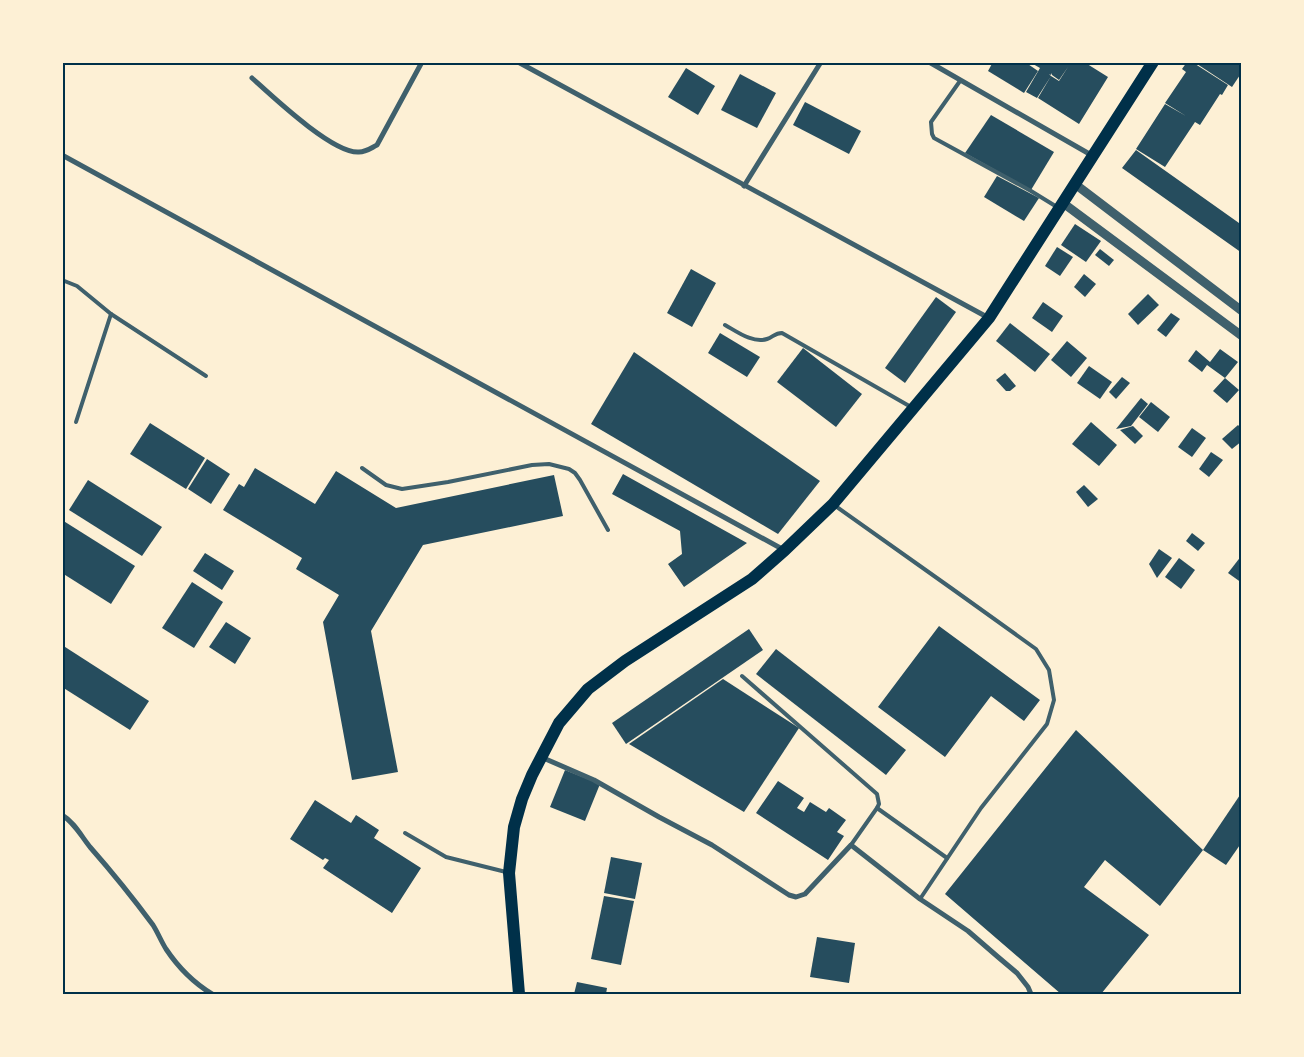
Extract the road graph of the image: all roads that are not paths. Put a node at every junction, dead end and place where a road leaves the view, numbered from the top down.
1 (422, 62) edge
2 (518, 62) edge
3 (821, 62) edge
4 (1153, 62) edge
5 (932, 63) edge
6 (252, 78) dead end
7 (960, 81) junction
8 (62, 155) edge
9 (1093, 156) junction
10 (1075, 184) junction
11 (744, 186) junction
12 (1061, 206) junction
13 (62, 280) edge
14 (1242, 311) edge
15 (110, 314) junction
16 (989, 318) junction
17 (724, 324) dead end
18 (1240, 332) edge
19 (206, 376) dead end
20 (913, 408) junction
21 (76, 422) dead end
22 (362, 468) dead end
23 (833, 504) junction
24 (608, 530) dead end
25 (785, 550) junction
26 (742, 676) dead end
27 (541, 757) junction
28 (877, 808) junction
29 (62, 815) edge
30 (405, 833) dead end
31 (852, 845) junction
32 (947, 858) junction
33 (509, 873) junction
34 (920, 899) junction
35 (212, 994) edge
36 (519, 994) edge
37 (1031, 994) edge

1 - 6 street
2 - 11 street
3 - 11 street
4 - 9 main road
5 - 7 street
7 - 9 street
7 - 12 lane
8 - 25 street
9 - 10 main road
10 - 12 main road
10 - 14 street
11 - 16 street
12 - 16 main road
12 - 18 street
13 - 15 lane
15 - 19 lane
15 - 21 lane
16 - 20 main road
17 - 20 lane
20 - 23 main road
22 - 24 lane
23 - 25 main road
23 - 32 lane
25 - 27 main road
26 - 28 lane
27 - 31 street
27 - 33 main road
28 - 31 lane
28 - 32 lane
29 - 35 street
30 - 33 lane
31 - 34 street
32 - 34 lane
33 - 36 main road
34 - 37 street

